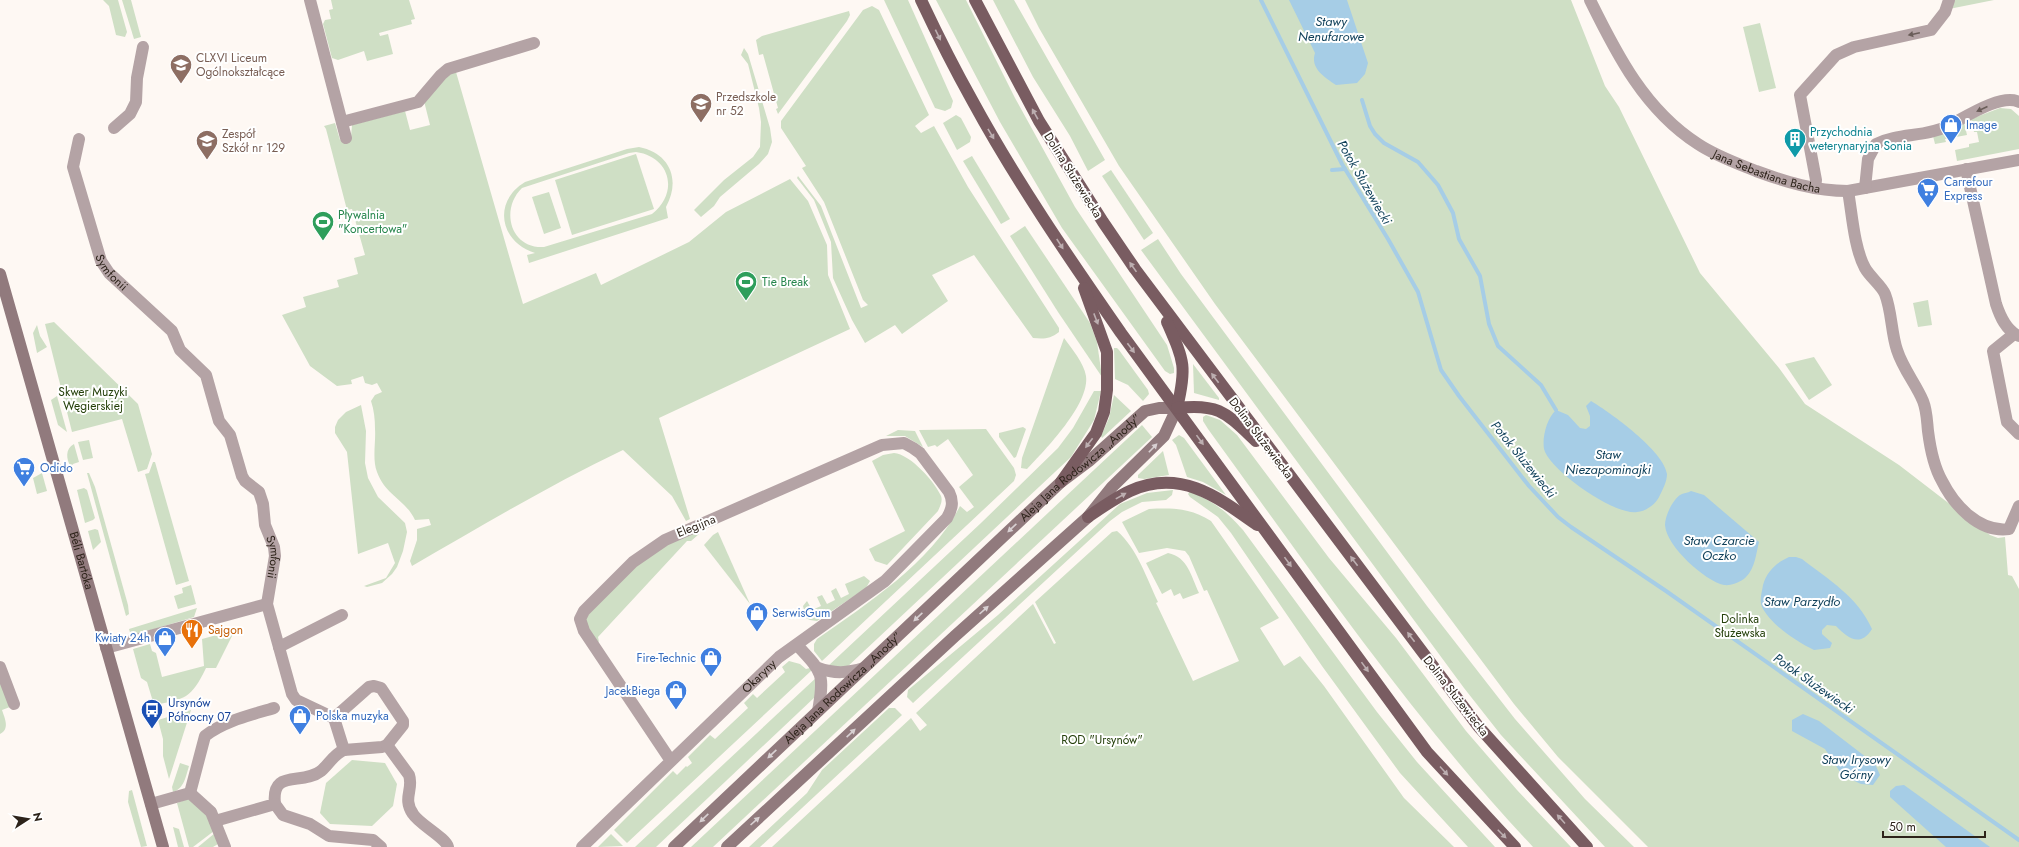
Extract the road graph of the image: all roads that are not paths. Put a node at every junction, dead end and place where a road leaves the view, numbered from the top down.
1 (310, 0) edge
2 (921, 0) edge
3 (975, 0) edge
4 (1590, 0) edge
5 (1950, 0) edge
6 (534, 43) dead end
7 (143, 46) dead end
8 (2019, 102) edge
9 (342, 122) junction
10 (114, 128) dead end
11 (346, 138) dead end
12 (79, 139) dead end
13 (2019, 160) edge
14 (1966, 169) junction
15 (1815, 188) junction
16 (1865, 188) junction
17 (1848, 191) junction
18 (1077, 270) junction
19 (0, 274) edge
20 (1156, 299) junction
21 (2016, 335) edge
22 (1177, 408) junction
23 (2019, 434) edge
24 (1281, 464) junction
25 (1061, 482) junction
26 (2019, 506) edge
27 (1088, 517) junction
28 (947, 518) joint
29 (1265, 531) junction
30 (267, 604) junction
31 (342, 615) dead end
32 (797, 645) junction
33 (279, 647) junction
34 (106, 648) junction
35 (0, 667) edge
36 (818, 668) junction
37 (864, 668) junction
38 (14, 704) dead end
39 (274, 708) dead end
40 (818, 711) junction
41 (334, 718) junction
42 (386, 745) junction
43 (344, 750) junction
44 (671, 761) junction
45 (190, 793) junction
46 (151, 804) junction
47 (274, 804) junction
48 (215, 821) junction
49 (163, 847) edge
50 (225, 847) edge
51 (381, 847) edge
52 (448, 847) edge
53 (582, 847) edge
54 (674, 847) edge
55 (727, 847) edge
56 (1515, 847) edge
57 (1587, 847) edge

1 - 9 street
2 -> 18 main road
20 -> 3 main road, Dolina Służewiecka
4 - 15 street, Jana Sebastiana Bacha
5 -> 15 street
6 - 9 street
7 - 10 street
8 -> 16 street
9 - 11 street
12 - 30 street, Symfonii
13 - 14 street, Jana Sebastiana Bacha
14 - 16 street, Jana Sebastiana Bacha
14 - 21 street
15 - 17 street, Jana Sebastiana Bacha
16 - 17 street, Jana Sebastiana Bacha
17 - 26 street
18 -> 22 main road
18 -> 25 main road
19 - 34 main road, Béli Bartóka
20 - 22 main road
24 -> 20 main road, Dolina Służewiecka
21 - 23 street
22 - 24 main road
22 - 25 main road, Aleja Jana Rodowicza „Anody”
27 -> 22 main road
22 -> 29 main road
57 -> 24 main road, Dolina Służewiecka
25 -> 37 main road, Aleja Jana Rodowicza „Anody”
27 -> 29 main road
55 -> 27 main road
28 - 32 street, Okaryny
28 - 44 street, Elegijna
29 -> 56 main road
30 - 33 street
30 - 34 street
31 - 33 street
32 - 36 street
32 - 44 street, Okaryny
33 - 41 street
34 - 46 main road, Béli Bartóka
35 - 38 street
36 - 37 street
36 - 40 street
37 - 40 main road, Aleja Jana Rodowicza „Anody”
39 - 45 street
40 -> 54 main road, Aleja Jana Rodowicza „Anody”
41 - 42 street
41 - 43 street
42 - 43 street
42 - 52 street
43 - 47 street
44 - 53 street, Okaryny
45 - 46 street
45 - 48 street
46 - 49 main road, Béli Bartóka
47 - 48 street
47 - 51 street
48 - 50 street

